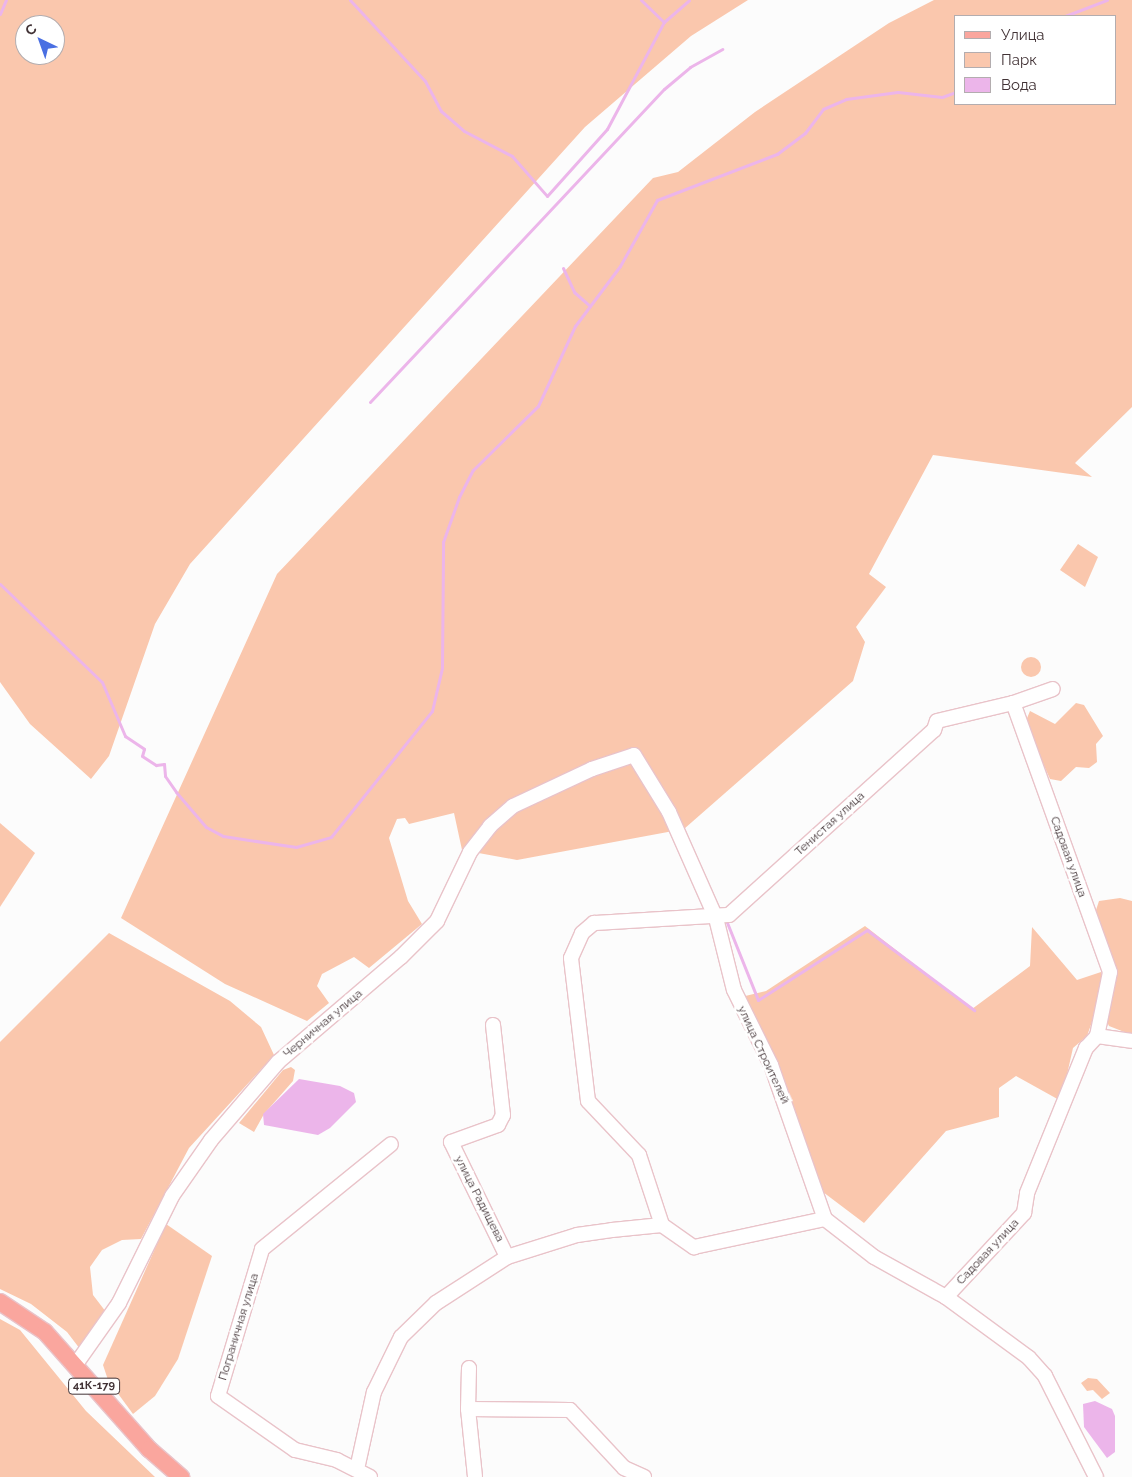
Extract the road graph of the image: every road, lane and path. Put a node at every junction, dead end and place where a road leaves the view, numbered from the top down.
1 (1053, 689) dead end
2 (1013, 703) junction
3 (634, 755) joint
4 (716, 918) junction
5 (493, 1025) dead end
6 (1097, 1036) junction
7 (1132, 1041) edge
8 (391, 1144) dead end
9 (825, 1219) junction
10 (662, 1225) junction
11 (507, 1258) junction
12 (946, 1297) junction
13 (0, 1302) edge
14 (76, 1364) junction
15 (469, 1368) dead end
16 (468, 1409) junction
17 (357, 1468) junction
18 (181, 1477) edge
19 (370, 1477) edge
20 (475, 1477) edge
21 (644, 1477) edge
22 (1096, 1477) edge

1 - 2 street
2 - 4 street, Тенистая улица
2 - 6 street, Садовая улица
3 - 4 street, улица Строителей
3 - 14 street, Черничная улица
4 - 9 street, улица Строителей
4 - 10 street
5 - 11 street, улица Радищева
6 - 7 street
6 - 12 street, Садовая улица
8 - 17 street, Пограничная улица
9 - 10 street
9 - 12 street
10 - 11 street
11 - 17 street
12 - 22 street
13 - 14 main road, 41К-179
14 - 18 main road, 41К-179
15 - 16 street
16 - 20 street
16 - 21 street
17 - 19 street, Пограничная улица

